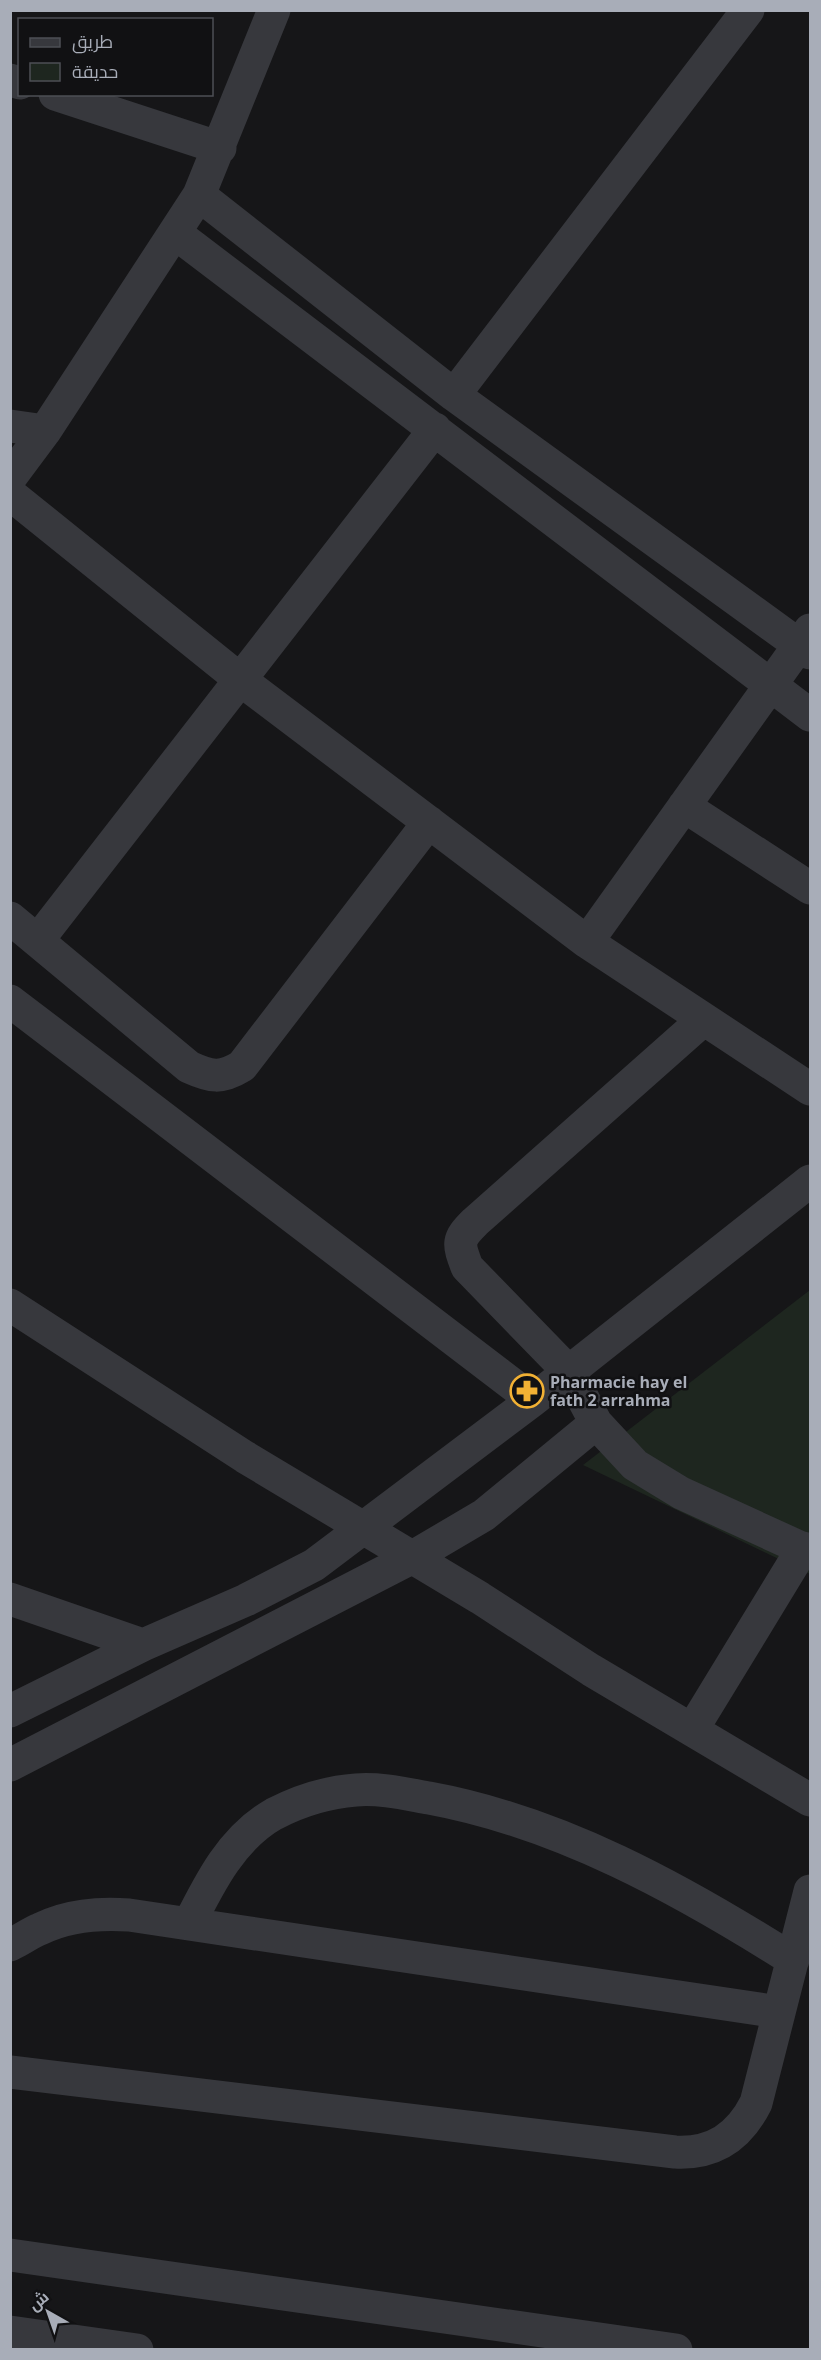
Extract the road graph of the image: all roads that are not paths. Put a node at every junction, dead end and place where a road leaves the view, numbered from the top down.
1 (274, 10) edge
2 (748, 10) edge
3 (61, 96) edge
4 (220, 148) junction
5 (199, 195) junction
6 (175, 232) junction
7 (454, 396) junction
8 (10, 426) edge
9 (435, 429) junction
10 (45, 431) junction
11 (10, 478) edge
12 (10, 494) edge
13 (807, 643) edge
14 (242, 681) junction
15 (769, 684) junction
16 (810, 715) edge
17 (684, 806) junction
18 (429, 822) junction
19 (810, 888) edge
20 (10, 918) edge
21 (39, 940) junction
22 (587, 942) junction
23 (10, 1001) edge
24 (703, 1020) junction
25 (810, 1089) edge
26 (810, 1181) edge
27 (10, 1305) edge
28 (569, 1372) junction
29 (533, 1400) junction
30 (596, 1423) junction
31 (361, 1529) junction
32 (806, 1550) edge
33 (411, 1558) junction
34 (10, 1599) edge
35 (143, 1645) junction
36 (10, 1711) edge
37 (692, 1730) junction
38 (10, 1765) edge
39 (810, 1800) edge
40 (810, 1891) edge
41 (189, 1924) junction
42 (10, 1945) edge
43 (792, 1960) junction
44 (779, 2012) junction
45 (10, 2072) edge
46 (10, 2255) edge
47 (10, 2332) edge
48 (137, 2349) edge
49 (676, 2349) edge

1 - 4 street
2 - 7 street
3 - 4 street
4 - 5 street
5 - 6 street
5 - 7 street
6 - 9 street
6 - 10 street
7 - 13 street
8 - 10 street
9 - 14 street
9 - 15 street
10 - 11 street
12 - 14 street
13 - 15 street
14 - 18 street
14 - 21 street
15 - 16 street
15 - 17 street
17 - 19 street
17 - 22 street
18 - 21 street
18 - 22 street
20 - 21 street
22 - 24 street
23 - 29 street
24 - 25 street
24 - 28 street
26 - 28 street
27 - 31 street
28 - 29 street
28 - 30 street
29 - 31 street
30 - 32 street
30 - 33 street
31 - 33 street
31 - 35 street
32 - 37 street
33 - 37 street
33 - 38 street
34 - 35 street
35 - 36 street
37 - 39 street
40 - 43 street
41 - 42 street
41 - 43 street
41 - 44 street
43 - 44 street
44 - 45 street
46 - 49 street
47 - 48 street

